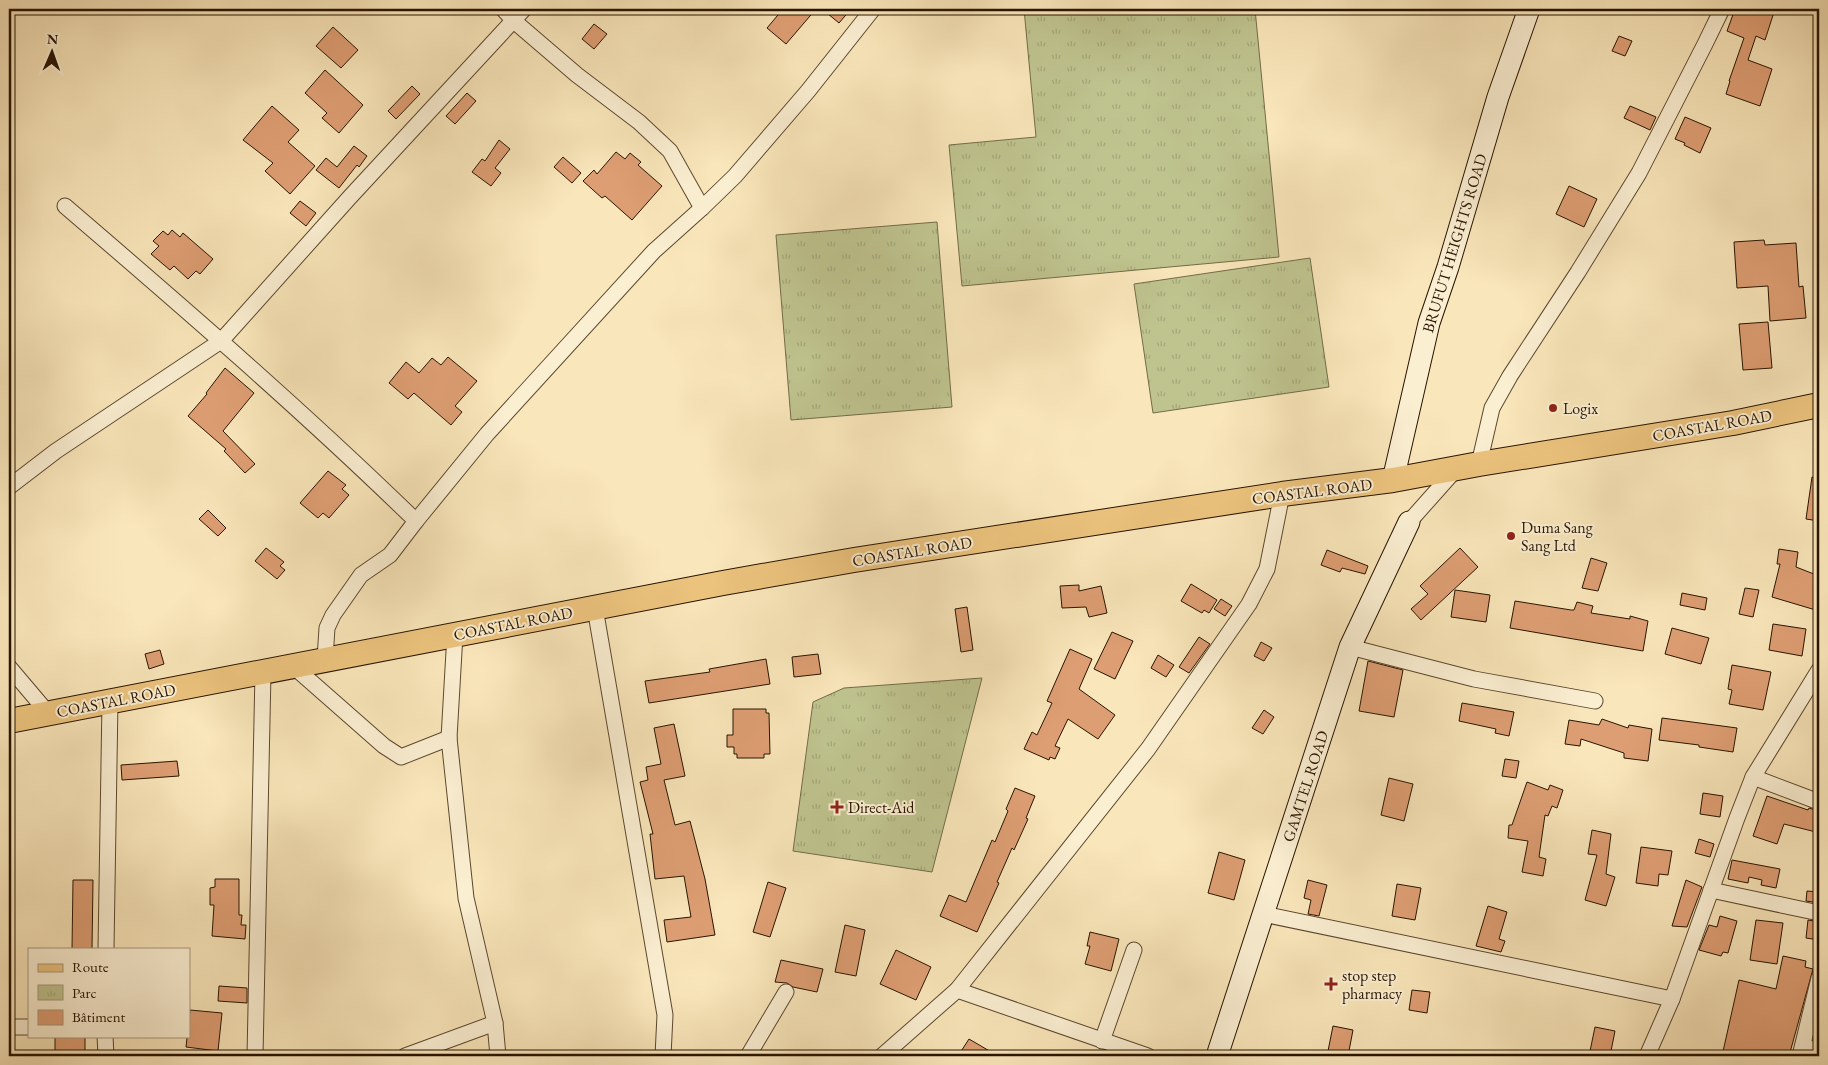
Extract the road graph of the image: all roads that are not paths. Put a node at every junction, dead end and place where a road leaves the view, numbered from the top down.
1 (503, 9) edge
2 (524, 9) edge
3 (872, 9) edge
4 (1529, 9) edge
5 (1722, 9) edge
6 (514, 21) junction
7 (65, 206) dead end
8 (702, 208) junction
9 (221, 340) junction
10 (1819, 405) edge
11 (1468, 466) junction
12 (1392, 480) junction
13 (9, 487) edge
14 (1282, 494) junction
15 (416, 521) junction
16 (1409, 522) joint
17 (595, 608) junction
18 (455, 634) junction
19 (1350, 647) junction
20 (325, 659) junction
21 (293, 666) junction
22 (9, 667) edge
23 (1819, 670) edge
24 (263, 672) junction
25 (110, 701) junction
26 (1595, 701) dead end
27 (48, 713) junction
28 (9, 721) edge
29 (450, 738) junction
30 (1753, 777) junction
31 (1819, 802) edge
32 (1711, 890) junction
33 (1819, 913) edge
34 (1263, 914) junction
35 (106, 948) edge
36 (1134, 950) dead end
37 (1819, 978) edge
38 (957, 990) junction
39 (786, 992) dead end
40 (1672, 999) junction
41 (496, 1022) junction
42 (9, 1027) edge
43 (28, 1027) edge
44 (105, 1038) edge
45 (1102, 1041) junction
46 (1801, 1051) edge
47 (1819, 1053) edge
48 (106, 1056) edge
49 (256, 1056) edge
50 (405, 1056) edge
51 (498, 1056) edge
52 (663, 1056) edge
53 (748, 1056) edge
54 (882, 1056) edge
55 (1148, 1056) edge
56 (1217, 1056) edge
57 (1647, 1056) edge

1 - 6 street
2 - 6 street
3 - 8 street
4 - 12 street, BRUFUT HEIGHTS ROAD
5 - 11 street
6 - 8 street
6 - 9 street
7 - 9 street
8 - 15 street
9 - 13 street
9 - 15 street
10 - 11 main road, COASTAL ROAD
11 - 12 main road, COASTAL ROAD
11 - 16 street
12 - 14 main road, COASTAL ROAD
14 - 17 main road, COASTAL ROAD
14 - 38 street
15 - 20 street
16 - 19 street, GAMTEL ROAD
17 - 18 main road, COASTAL ROAD
17 - 52 street
18 - 20 main road, COASTAL ROAD
18 - 29 street
19 - 26 street
19 - 34 street, GAMTEL ROAD
20 - 21 main road, COASTAL ROAD
21 - 24 main road, COASTAL ROAD
21 - 29 street
22 - 27 street
23 - 30 street
24 - 25 main road, COASTAL ROAD
24 - 49 street
25 - 27 main road, COASTAL ROAD
25 - 35 street
27 - 28 main road, COASTAL ROAD
29 - 41 street
30 - 31 street
30 - 32 street
32 - 33 street
32 - 40 street
34 - 40 street
34 - 56 street, GAMTEL ROAD
36 - 45 street
37 - 46 street
38 - 45 street
38 - 54 street
39 - 53 street
40 - 57 street
41 - 50 street
41 - 51 street
42 - 43 street
44 - 48 street
45 - 55 street
46 - 47 street

